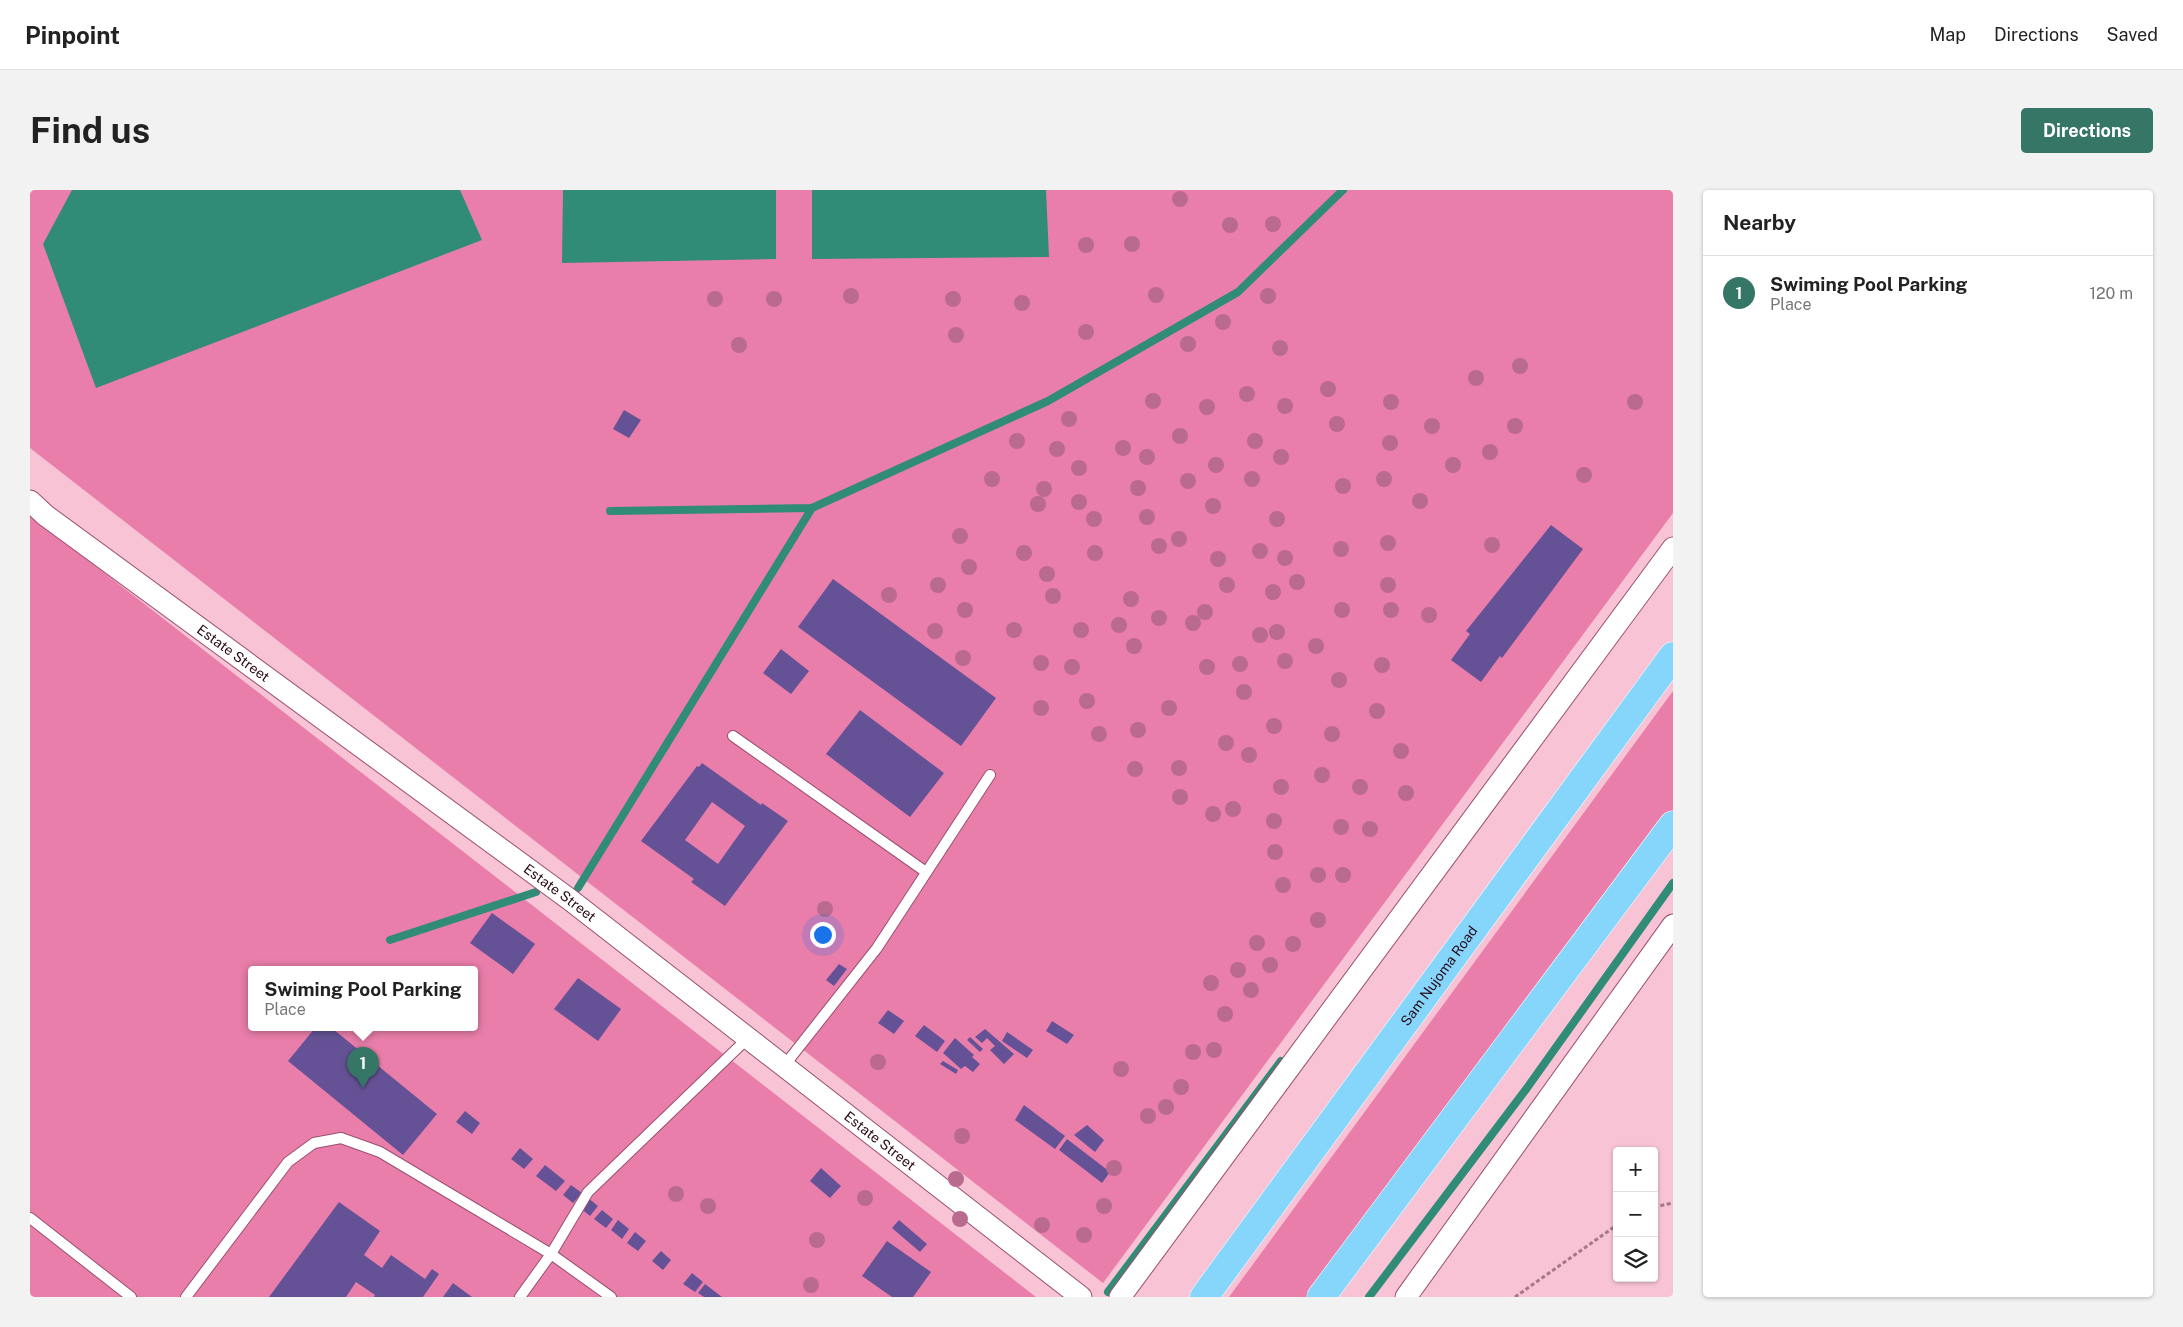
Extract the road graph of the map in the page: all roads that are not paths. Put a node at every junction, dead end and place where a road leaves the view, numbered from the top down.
1 (30, 501) edge
2 (1673, 548) edge
3 (1673, 656) edge
4 (733, 736) dead end
5 (990, 775) dead end
6 (1673, 825) edge
7 (926, 872) junction
8 (1673, 925) edge
9 (748, 1038) junction
10 (784, 1066) junction
11 (30, 1218) edge
12 (551, 1254) junction
13 (131, 1297) edge
14 (186, 1297) edge
15 (520, 1297) edge
16 (611, 1297) edge
17 (1081, 1297) edge
18 (1120, 1297) edge
19 (1204, 1297) edge
20 (1321, 1297) edge
21 (1406, 1297) edge

1 - 9 street, Estate Street
2 - 18 street
3 - 19 main road, Sam Nujoma Road
4 - 7 lane
5 - 7 lane
6 - 20 main road
7 - 10 lane
8 - 21 street
9 - 10 street, Estate Street
9 - 12 lane
10 - 17 street, Estate Street
11 - 13 lane
12 - 14 lane
12 - 15 lane
12 - 16 lane

